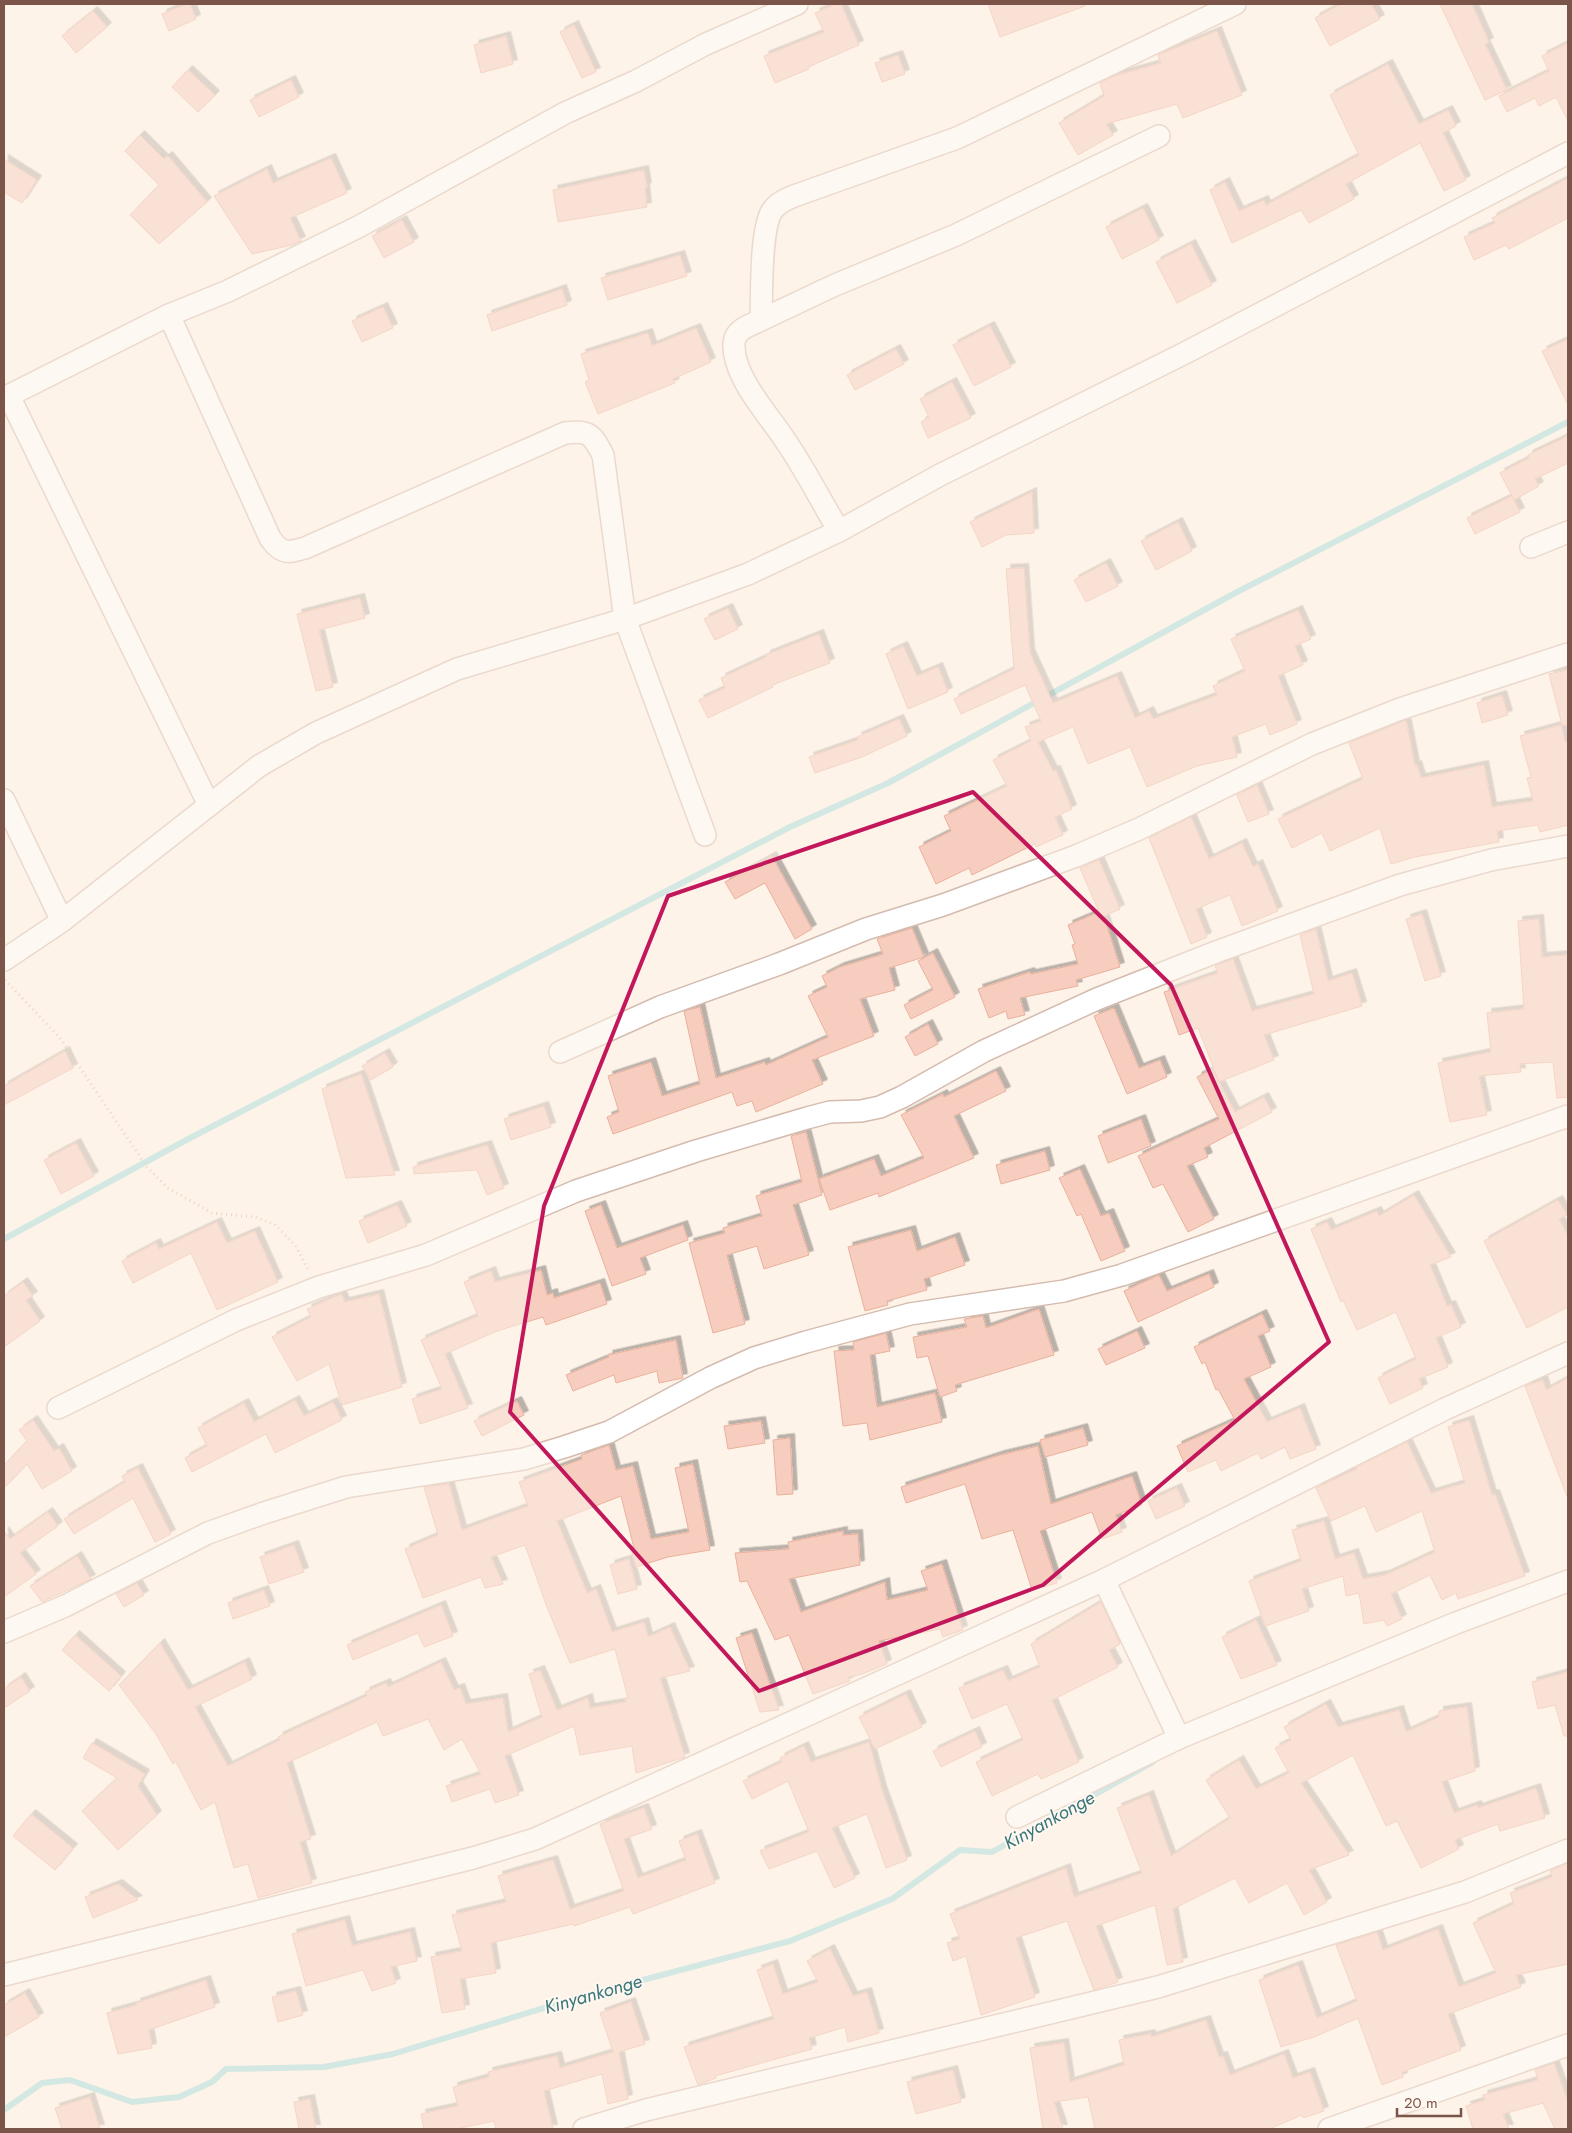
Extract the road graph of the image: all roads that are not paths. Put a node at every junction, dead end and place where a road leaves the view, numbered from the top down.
1 (797, 4) edge
2 (1235, 4) edge
3 (1158, 136) dead end
4 (1568, 153) edge
5 (169, 315) junction
6 (761, 320) junction
7 (6, 397) edge
8 (839, 532) junction
9 (1568, 532) edge
10 (1531, 546) dead end
11 (625, 619) junction
12 (1568, 654) edge
13 (4, 800) edge
14 (209, 805) junction
15 (705, 835) dead end
16 (1568, 846) edge
17 (62, 921) junction
18 (4, 960) edge
19 (560, 1052) dead end
20 (1568, 1116) edge
21 (1568, 1352) edge
22 (58, 1408) dead end
23 (1104, 1580) junction
24 (1568, 1581) edge
25 (4, 1632) edge
26 (1179, 1738) junction
27 (1016, 1816) dead end
28 (1568, 1850) edge
29 (4, 1975) edge
30 (1568, 2045) edge
31 (584, 2129) edge
32 (1329, 2129) edge

1 - 5 street
2 - 6 street
3 - 6 street
4 - 8 street
5 - 7 street
5 - 11 street
6 - 8 street
7 - 14 street
8 - 11 street
9 - 10 street
11 - 14 street
11 - 15 street
12 - 19 street
13 - 17 street
14 - 17 street
16 - 22 street
17 - 18 street
20 - 25 street
21 - 23 street
23 - 26 street
23 - 29 street
24 - 26 street
26 - 27 street
28 - 31 street
30 - 32 street

